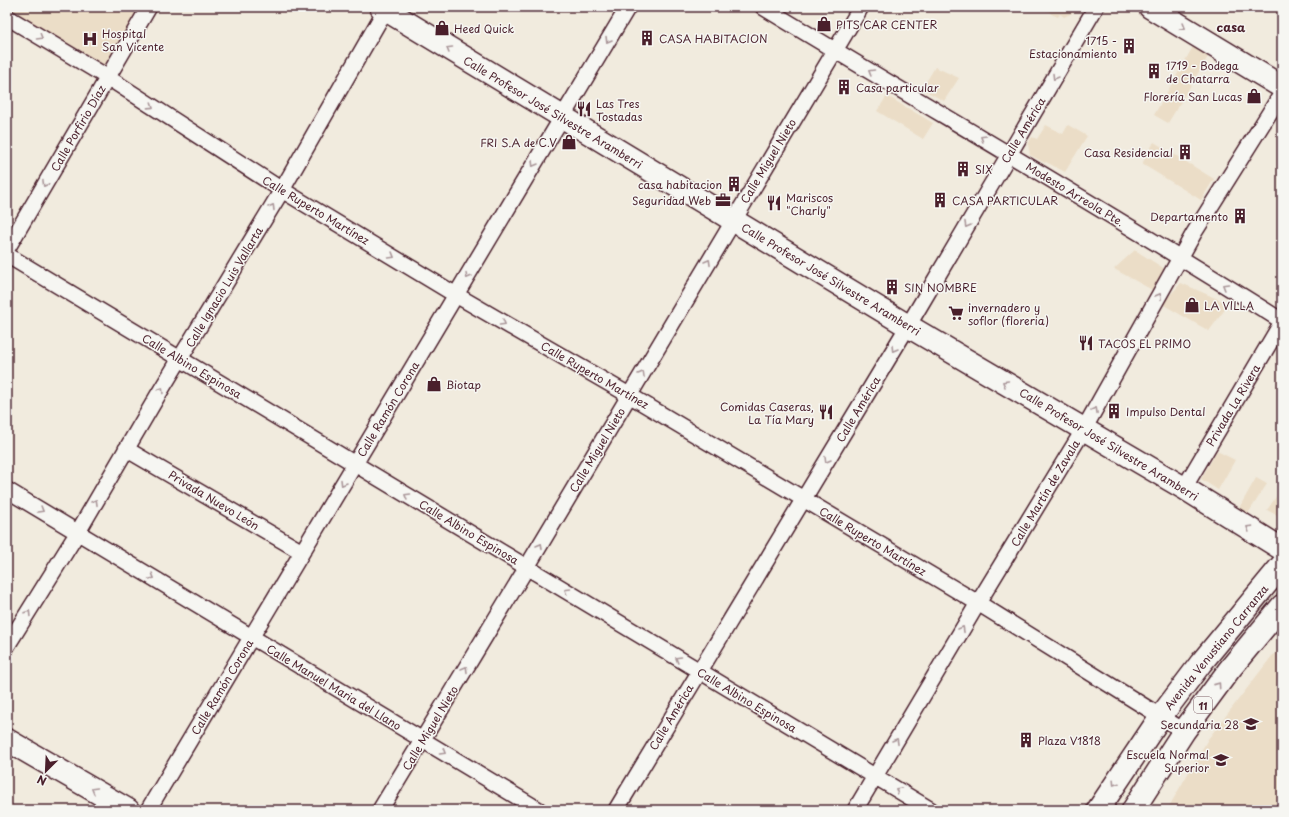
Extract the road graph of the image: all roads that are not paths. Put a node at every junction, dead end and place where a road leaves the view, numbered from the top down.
1 (148, 7) edge
2 (628, 7) edge
3 (764, 7) edge
4 (860, 7) edge
5 (1096, 7) edge
6 (1150, 7) edge
7 (384, 8) edge
8 (7, 17) edge
9 (834, 50) junction
10 (107, 77) junction
11 (1282, 87) edge
12 (1282, 93) edge
13 (562, 118) junction
14 (1009, 154) junction
15 (282, 190) junction
16 (732, 220) junction
17 (7, 249) edge
18 (7, 255) edge
19 (1180, 258) junction
20 (456, 295) junction
21 (1282, 322) edge
22 (908, 326) junction
23 (180, 359) junction
24 (630, 395) junction
25 (1084, 429) junction
26 (126, 449) junction
27 (355, 464) junction
28 (1184, 488) junction
29 (7, 490) edge
30 (803, 500) junction
31 (78, 532) junction
32 (1282, 548) edge
33 (302, 552) junction
34 (1282, 565) edge
35 (527, 567) junction
36 (978, 603) junction
37 (1282, 606) edge
38 (251, 637) junction
39 (7, 646) edge
40 (699, 671) junction
41 (1161, 716) junction
42 (1184, 731) junction
43 (7, 740) edge
44 (422, 740) junction
45 (876, 776) junction
46 (128, 810) edge
47 (148, 810) edge
48 (380, 810) edge
49 (539, 810) edge
50 (616, 810) edge
51 (855, 810) edge
52 (931, 810) edge
53 (1098, 810) edge
54 (1133, 810) edge

1 - 10 street, Calle Porfirio Díaz
2 -> 13 street, Calle Ramón Corona
3 - 9 street, Modesto Arreola Pte.
4 - 9 street, Calle Miguel Nieto
5 -> 14 street, Calle América
6 -> 11 main road
13 -> 7 main road, Calle Profesor José Silvestre Aramberri
7 - 15 street, Calle Ignacio Luis Vallarta
8 -> 10 street, Calle Ruperto Martínez
14 -> 9 street, Modesto Arreola Pte.
9 - 16 street, Calle Miguel Nieto
10 -> 15 street, Calle Ruperto Martínez
10 -> 17 street, Calle Porfirio Díaz
12 - 19 street, Calle Martín de Zavala
13 - 16 main road, Calle Profesor José Silvestre Aramberri
13 -> 20 street, Calle Ramón Corona
14 - 19 street, Modesto Arreola Pte.
14 -> 22 street, Calle América
15 -> 20 street, Calle Ruperto Martínez
23 -> 15 street, Calle Ignacio Luis Vallarta
16 - 22 main road, Calle Profesor José Silvestre Aramberri
24 -> 16 street, Calle Miguel Nieto
18 - 23 street, Calle Albino Espinosa
21 -> 19 street, Modesto Arreola Pte.
25 -> 19 street, Calle Martín de Zavala
20 -> 24 street, Calle Ruperto Martínez
20 - 27 street, Calle Ramón Corona
21 - 28 street, Privada La Rivera
25 -> 22 main road, Calle Profesor José Silvestre Aramberri
22 -> 30 street, Calle América
26 -> 23 street, Calle Ignacio Luis Vallarta
23 - 27 street, Calle Albino Espinosa
24 - 30 street, Calle Ruperto Martínez
35 -> 24 street, Calle Miguel Nieto
25 - 28 main road, Calle Profesor José Silvestre Aramberri
25 - 36 street, Calle Martín de Zavala
31 -> 26 street, Calle Ignacio Luis Vallarta
26 - 33 street, Privada Nuevo León
27 -> 33 street, Calle Ramón Corona
35 -> 27 street, Calle Albino Espinosa
32 -> 28 main road, Calle Profesor José Silvestre Aramberri
29 -> 31 street, Calle Manuel Maria del Llano
30 - 36 street, Calle Ruperto Martínez
30 - 40 street, Calle América
31 -> 38 street, Calle Manuel Maria del Llano
39 -> 31 street, Calle Ignacio Luis Vallarta
33 - 38 street, Calle Ramón Corona
34 - 41 main road, Avenida Venustiano Carranza / 11
40 -> 35 street, Calle Albino Espinosa
44 -> 35 street, Calle Miguel Nieto
36 - 41 street, Calle Ruperto Martínez
45 -> 36 street, Calle Martín de Zavala
42 -> 37 main road, 11
38 - 44 street, Calle Manuel Maria del Llano
38 - 47 street, Calle Ramón Corona
40 - 45 street, Calle Albino Espinosa
40 - 50 street, Calle América
41 - 42 street, Calle Ruperto Martínez
41 -> 53 main road, Avenida Venustiano Carranza / 11
42 - 54 main road, 11
46 -> 43 main road
44 - 48 street, Calle Miguel Nieto
44 -> 49 street, Calle Manuel Maria del Llano
45 - 51 street, Calle Martín de Zavala
52 -> 45 street, Calle Albino Espinosa

